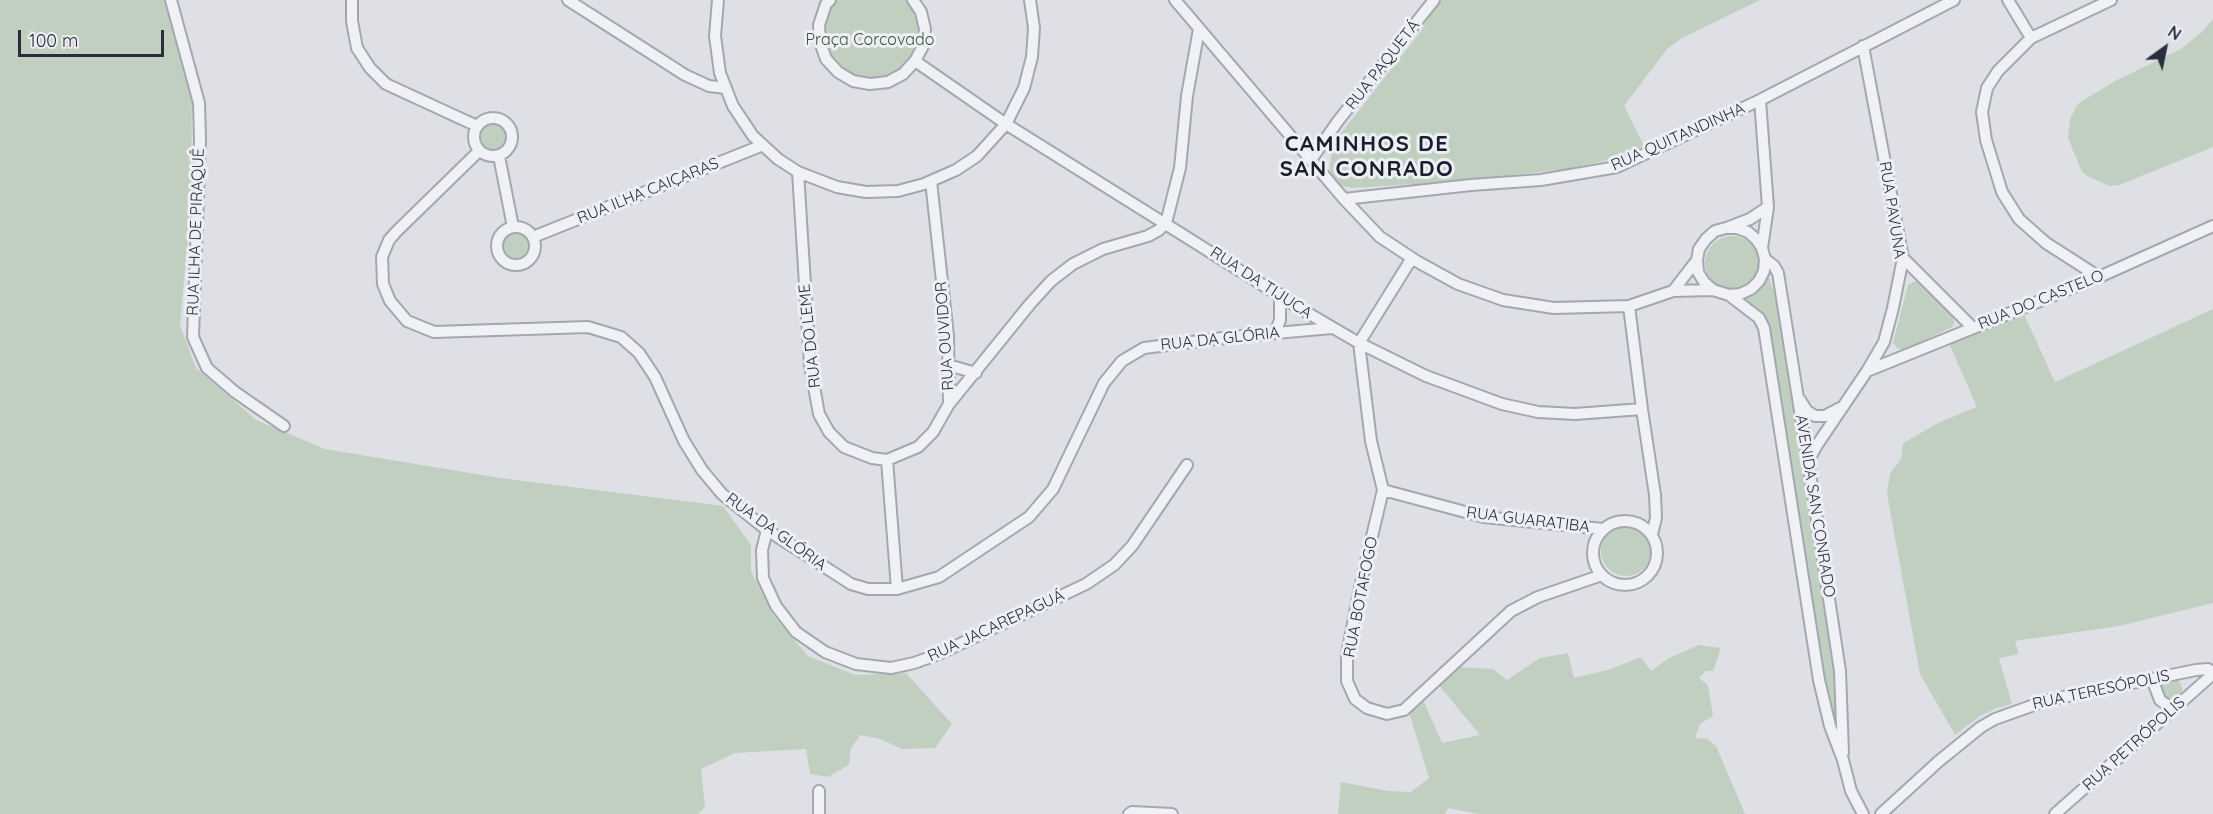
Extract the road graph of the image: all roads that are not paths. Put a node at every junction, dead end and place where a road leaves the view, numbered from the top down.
1 (171, 0) edge
2 (352, 0) edge
3 (568, 0) edge
4 (718, 0) edge
5 (913, 0) edge
6 (1030, 0) edge
7 (1418, 0) edge
8 (1954, 0) edge
9 (2008, 0) edge
10 (2111, 0) edge
11 (825, 1) edge
12 (1178, 2) edge
13 (1431, 4) edge
14 (1199, 29) junction
15 (2031, 38) junction
16 (1863, 46) junction
17 (915, 62) junction
18 (726, 88) junction
19 (1760, 100) junction
20 (1006, 124) junction
21 (477, 126) junction
22 (763, 145) junction
23 (479, 151) junction
24 (499, 156) junction
25 (1311, 160) junction
26 (798, 172) junction
27 (931, 181) junction
28 (1344, 199) junction
29 (1768, 207) junction
30 (1166, 222) junction
31 (2213, 226) edge
32 (513, 227) junction
33 (1726, 228) junction
34 (534, 237) junction
35 (1764, 254) junction
36 (1412, 258) junction
37 (1903, 258) junction
38 (1697, 260) junction
39 (2099, 277) junction
40 (1713, 290) junction
41 (1673, 291) junction
42 (1280, 294) junction
43 (1729, 295) junction
44 (1629, 306) junction
45 (1332, 328) junction
46 (1973, 328) junction
47 (1275, 333) junction
48 (1359, 343) junction
49 (948, 365) junction
50 (1867, 371) junction
51 (976, 373) junction
52 (1798, 396) junction
53 (949, 404) junction
54 (1843, 406) junction
55 (1642, 409) junction
56 (284, 426) dead end
57 (887, 460) junction
58 (1808, 461) junction
59 (1187, 465) dead end
60 (1383, 490) junction
61 (1603, 529) junction
62 (767, 530) junction
63 (1652, 534) junction
64 (1602, 575) junction
65 (897, 590) junction
66 (2213, 673) edge
67 (2152, 679) junction
68 (2172, 709) junction
69 (1843, 759) junction
70 (819, 791) dead end
71 (819, 814) edge
72 (1129, 814) edge
73 (1172, 814) edge
74 (1863, 814) edge
75 (1881, 814) edge
76 (2055, 814) edge

1 - 56 street, RUA ILHA DE PIRAQUÊ
2 - 21 street
3 - 18 street
4 - 18 street
5 - 17 street
6 - 20 street
7 - 13 street
8 - 16 street, RUA QUITANDINHA
9 - 15 street
10 - 15 street
11 - 17 street
12 - 14 street
13 - 25 street, RUA PAQUETÁ
14 - 25 street
14 - 30 street
15 - 39 street
16 - 19 street, RUA QUITANDINHA
16 - 37 street, RUA PAVUNA
17 - 20 street, RUA DA TIJUCA
18 - 22 street
19 - 28 street, RUA QUITANDINHA
19 - 29 street
20 - 27 street
20 - 30 street, RUA DA TIJUCA
21 - 23 street
21 - 24 street
22 - 26 street
22 - 34 street, RUA ILHA CAIÇARAS
23 - 24 street
23 - 62 street, RUA DA GLÓRIA
24 - 32 street
25 - 28 street
26 - 27 street
26 - 57 street, RUA DO LEME
27 - 49 street, RUA OUVIDOR
28 - 36 street
29 - 33 street
29 - 35 street
30 - 42 street, RUA DA TIJUCA
30 - 51 street
31 - 39 street, RUA DO CASTELO
32 - 34 street
32 - 34 street
33 - 35 street
33 - 38 street
35 - 43 street
35 - 52 street, AVENIDA SAN CONRADO
36 - 44 street
36 - 48 street
37 - 46 street
37 - 50 street, RUA PAVUNA
38 - 40 street
38 - 41 street
39 - 46 street, RUA DO CASTELO
40 - 41 street
40 - 43 street
41 - 44 street
42 - 45 street, RUA DA TIJUCA
42 - 47 street
43 - 69 street, AVENIDA SAN CONRADO
44 - 55 street
45 - 47 street, RUA DA GLÓRIA
45 - 48 street, RUA DA TIJUCA
46 - 50 street, RUA DO CASTELO
47 - 65 street, RUA DA GLÓRIA
48 - 55 street, RUA DA TIJUCA
48 - 60 street, RUA BOTAFOGO
49 - 51 street
49 - 53 street, RUA OUVIDOR
50 - 54 street, RUA PAVUNA
51 - 53 street
52 - 54 street
52 - 58 street, AVENIDA SAN CONRADO
53 - 57 street, RUA OUVIDOR
54 - 58 street, RUA PAVUNA
55 - 63 street
57 - 65 street
58 - 69 street, AVENIDA SAN CONRADO
59 - 62 street, RUA JACAREPAGUÁ
60 - 61 street, RUA GUARATIBA
60 - 64 street, RUA BOTAFOGO
61 - 63 street
61 - 64 street
62 - 65 street, RUA DA GLÓRIA
63 - 64 street
66 - 67 street, RUA TERESÓPOLIS
66 - 68 street, RUA PETRÓPOLIS
67 - 68 street
67 - 75 street, RUA TERESÓPOLIS
68 - 76 street, RUA PETRÓPOLIS
69 - 74 street, AVENIDA SAN CONRADO
70 - 71 street
72 - 73 street

